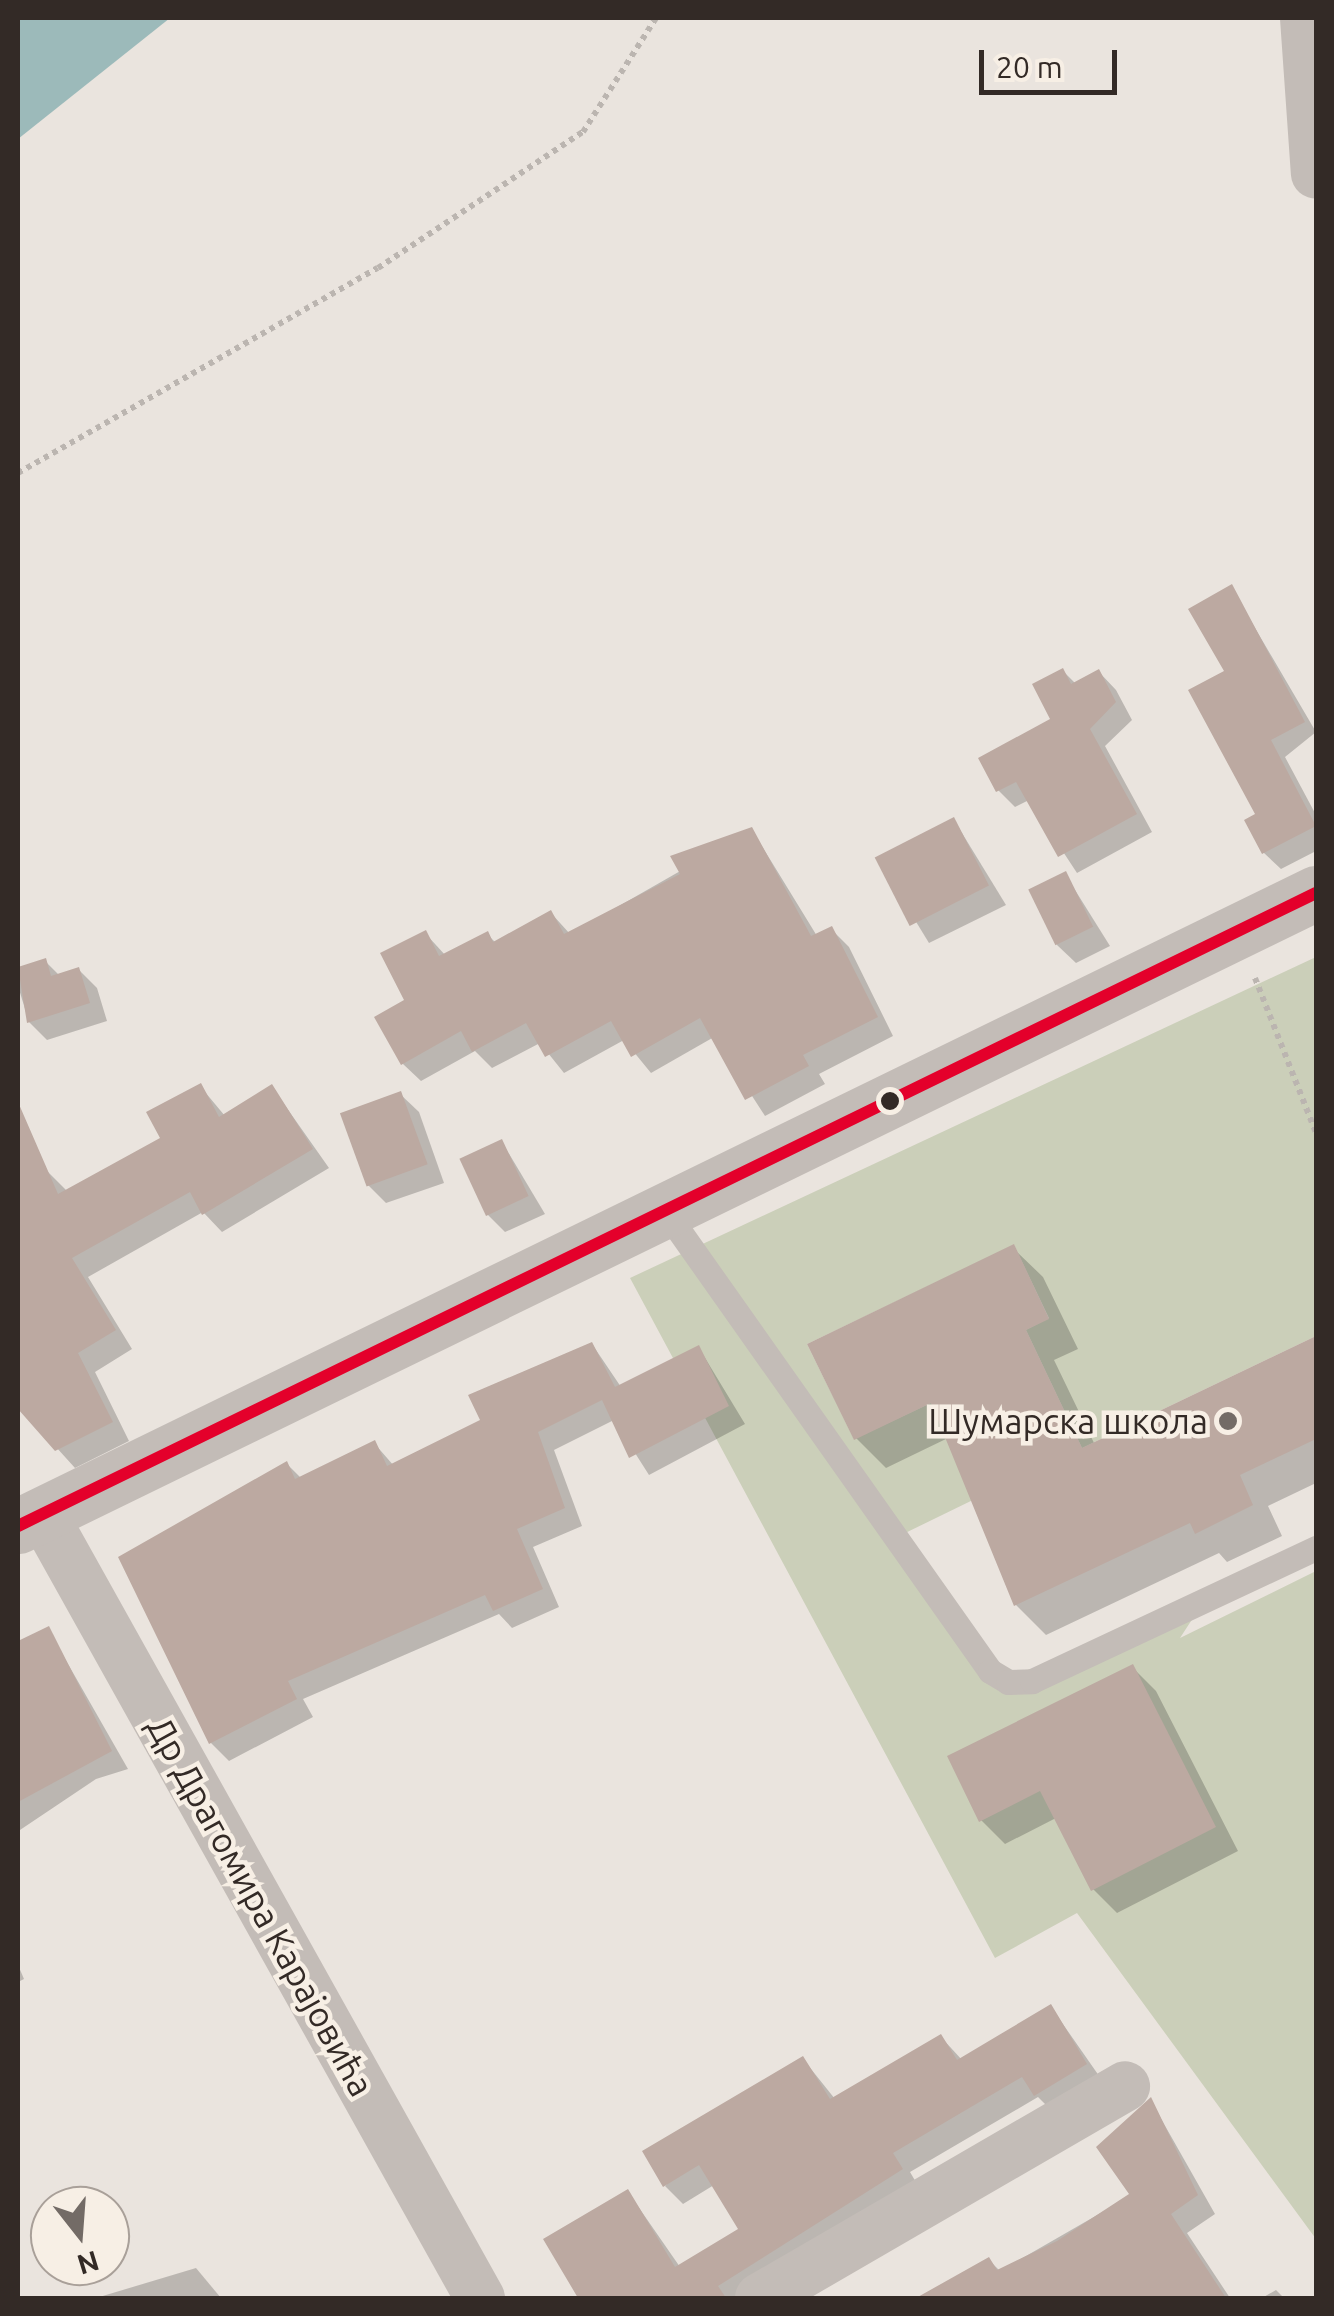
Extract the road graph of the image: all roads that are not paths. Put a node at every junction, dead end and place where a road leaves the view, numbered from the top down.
1 (1305, 18) edge
2 (1316, 174) edge
3 (1316, 893) edge
4 (668, 1215) junction
5 (30, 1519) edge
6 (1316, 1548) edge
7 (1125, 2086) dead end
8 (480, 2298) edge
9 (760, 2298) edge

1 - 2 street
3 - 4 street
4 - 5 street
4 - 6 lane
5 - 8 street, Др Драгомира Карајовића
7 - 9 street

